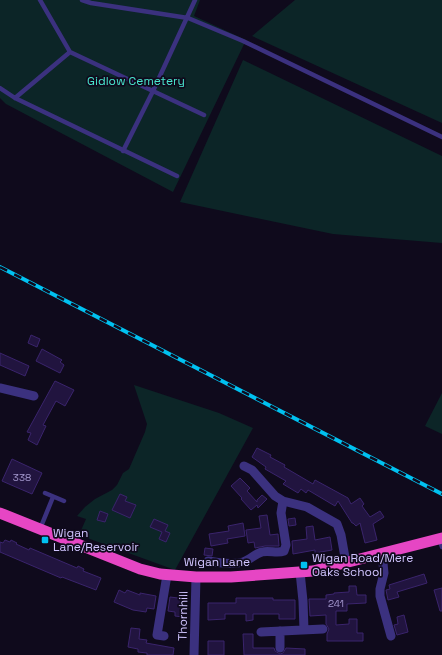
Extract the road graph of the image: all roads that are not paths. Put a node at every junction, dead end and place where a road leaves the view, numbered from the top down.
1 (40, 0) edge
2 (82, 0) edge
3 (195, 0) edge
4 (188, 18) junction
5 (70, 52) junction
6 (0, 88) edge
7 (153, 91) junction
8 (15, 98) junction
9 (204, 116) dead end
10 (442, 137) edge
11 (123, 151) junction
12 (176, 176) dead end
13 (0, 388) edge
14 (34, 396) dead end
15 (244, 466) dead end
16 (45, 493) dead end
17 (53, 497) junction
18 (64, 501) dead end
19 (283, 501) junction
20 (0, 513) edge
21 (40, 529) junction
22 (441, 541) edge
23 (382, 554) junction
24 (208, 561) dead end
25 (346, 563) junction
26 (300, 572) junction
27 (167, 575) junction
28 (196, 577) junction
29 (323, 629) dead end
30 (304, 630) junction
31 (280, 631) junction
32 (261, 632) dead end
33 (164, 636) dead end
34 (391, 636) dead end
35 (280, 648) dead end
36 (194, 655) edge

1 - 5 lane
2 - 4 lane
3 - 4 lane
4 - 7 lane
4 - 10 lane
5 - 7 lane
5 - 8 lane
6 - 8 lane
7 - 9 lane
7 - 11 lane
8 - 11 lane
11 - 12 lane
13 - 14 street
15 - 19 street
16 - 17 lane
17 - 18 lane
17 - 21 lane
19 - 24 street
19 - 25 street
20 - 21 highway, Wigan Lane
21 - 27 highway, Wigan Lane
22 - 23 highway, Wigan Lane
23 - 25 highway, Wigan Lane
23 - 34 street
25 - 26 highway, Wigan Lane
26 - 28 highway, Wigan Lane
26 - 30 street
27 - 28 highway, Wigan Lane
27 - 33 street
28 - 36 street, Thornhill
29 - 30 street
30 - 31 street
31 - 32 street
31 - 35 street

